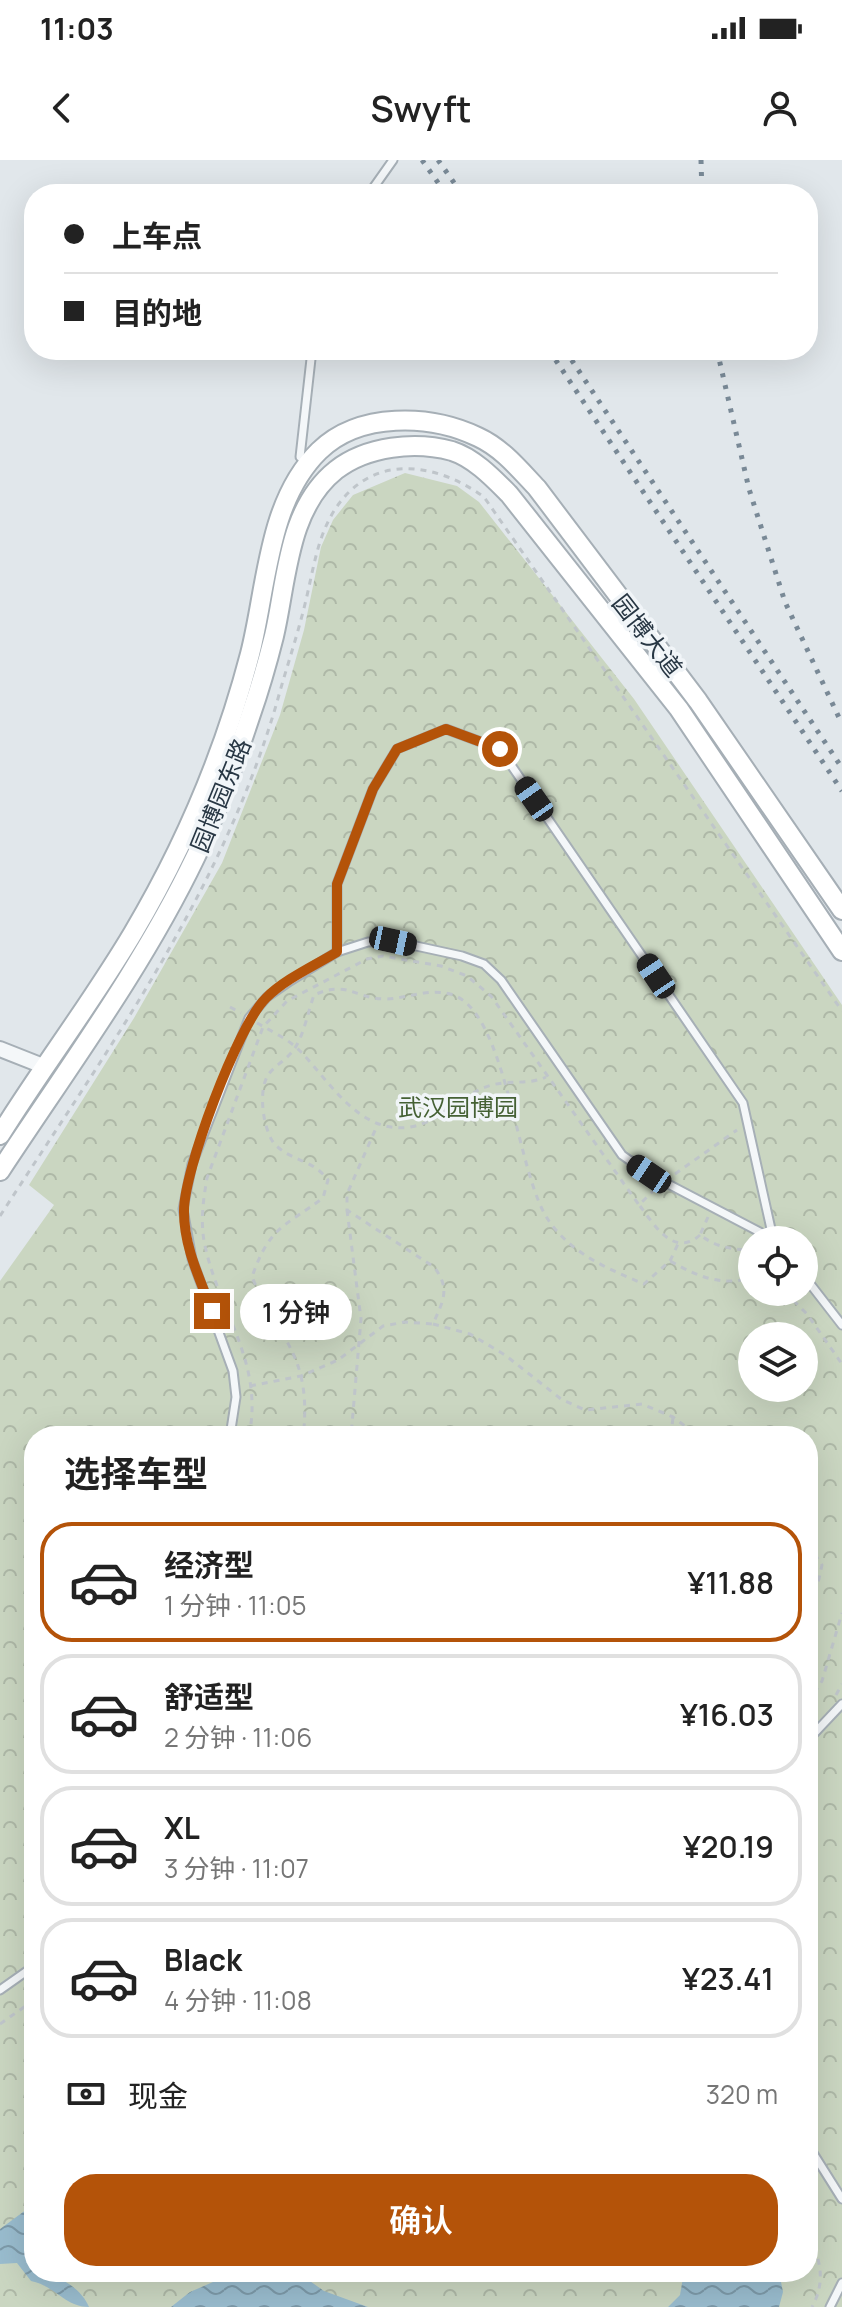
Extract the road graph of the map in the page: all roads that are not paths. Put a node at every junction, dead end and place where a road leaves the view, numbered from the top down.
1 (393, 160) edge
2 (376, 184) edge
3 (311, 360) edge
4 (407, 419) joint
5 (418, 446) joint
6 (307, 464) junction
7 (842, 910) edge
8 (842, 951) edge
9 (337, 952) junction
10 (0, 1049) edge
11 (43, 1066) junction
12 (0, 1135) edge
13 (0, 1171) edge
14 (749, 1226) edge
15 (771, 1226) edge
16 (818, 1294) edge
17 (842, 1325) edge
18 (231, 1426) edge
19 (842, 1704) edge
20 (818, 1729) edge
21 (24, 1973) edge
22 (0, 1990) edge
23 (818, 2161) edge
24 (842, 2199) edge
25 (842, 2283) edge
26 (830, 2307) edge

1 - 2 lane
3 - 6 lane
4 - 6 main road, 园博园东路
4 - 7 main road, 园博大道
5 - 8 main road, 园博大道
5 - 13 main road, 园博园东路
6 - 11 main road, 园博园东路
9 - 14 lane
9 - 15 lane
9 - 18 lane
10 - 11 street
11 - 12 main road, 园博园东路
16 - 17 lane
19 - 20 lane
21 - 22 lane
23 - 24 lane
25 - 26 lane

